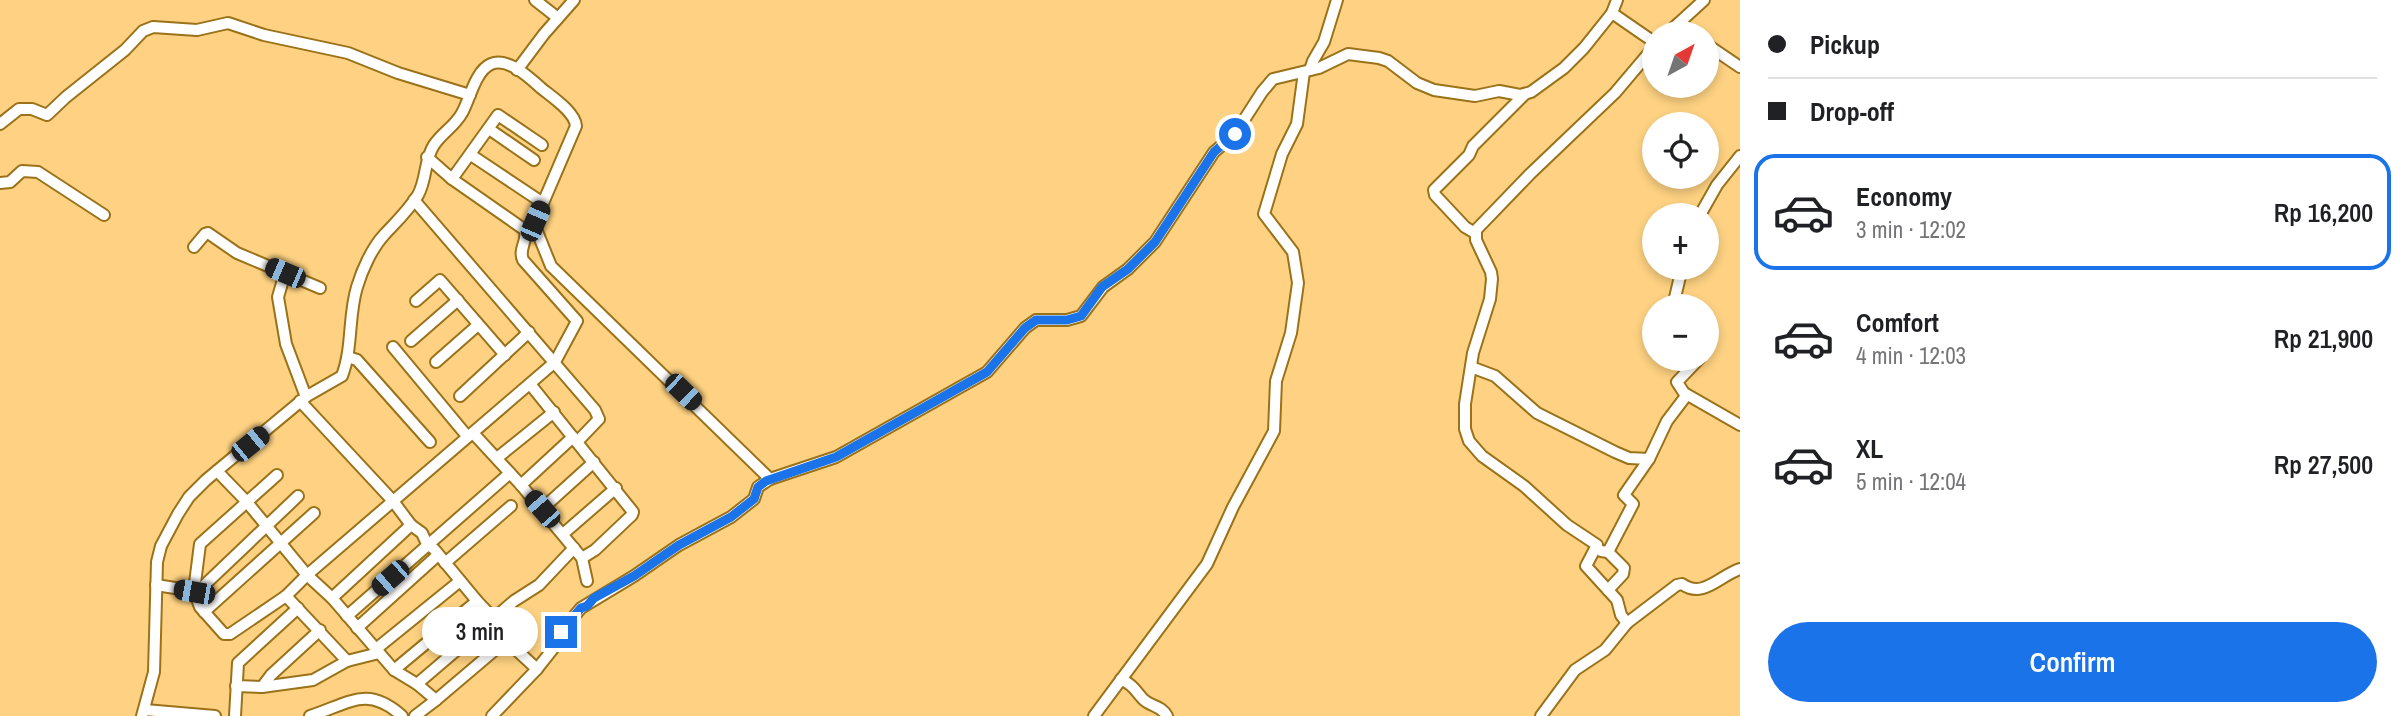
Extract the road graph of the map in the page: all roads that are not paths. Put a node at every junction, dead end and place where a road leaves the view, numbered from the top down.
1 (535, 0) edge
2 (574, 0) edge
3 (1337, 0) edge
4 (1617, 0) edge
5 (1704, 0) edge
6 (1612, 13) junction
7 (558, 18) junction
8 (1681, 21) edge
9 (1642, 36) edge
10 (1719, 53) edge
11 (1642, 60) edge
12 (1740, 67) edge
13 (517, 69) junction
14 (1307, 71) junction
15 (1525, 94) junction
16 (470, 95) junction
17 (0, 124) edge
18 (489, 129) junction
19 (542, 145) dead end
20 (471, 155) junction
21 (1740, 156) edge
22 (427, 157) junction
23 (534, 160) dead end
24 (452, 179) junction
25 (0, 183) edge
26 (414, 200) junction
27 (543, 203) junction
28 (1707, 203) edge
29 (104, 215) dead end
30 (1475, 233) junction
31 (194, 247) dead end
32 (285, 273) junction
33 (320, 288) dead end
34 (416, 300) dead end
35 (458, 300) junction
36 (478, 325) junction
37 (530, 332) junction
38 (411, 341) dead end
39 (393, 347) dead end
40 (505, 355) junction
41 (348, 357) junction
42 (436, 362) dead end
43 (555, 362) junction
44 (1471, 367) junction
45 (1688, 371) edge
46 (530, 384) junction
47 (1686, 394) junction
48 (460, 396) dead end
49 (303, 399) junction
50 (554, 412) junction
51 (1740, 425) edge
52 (470, 434) junction
53 (575, 440) junction
54 (430, 442) dead end
55 (497, 458) junction
56 (1650, 459) junction
57 (594, 462) junction
58 (217, 471) junction
59 (510, 473) junction
60 (277, 475) dead end
61 (770, 479) junction
62 (521, 485) junction
63 (615, 488) junction
64 (298, 496) dead end
65 (393, 500) junction
66 (246, 501) junction
67 (511, 506) dead end
68 (542, 509) junction
69 (314, 513) dead end
70 (411, 525) junction
71 (267, 526) junction
72 (563, 534) junction
73 (281, 543) junction
74 (427, 544) junction
75 (574, 548) junction
76 (1595, 549) junction
77 (1608, 552) junction
78 (582, 558) junction
79 (442, 559) junction
80 (1740, 569) edge
81 (307, 575) junction
82 (460, 581) junction
83 (587, 581) dead end
84 (156, 585) junction
85 (1608, 590) junction
86 (194, 593) junction
87 (286, 596) junction
88 (332, 598) junction
89 (477, 601) junction
90 (298, 608) junction
91 (204, 612) junction
92 (347, 616) junction
93 (496, 621) junction
94 (1627, 623) junction
95 (357, 628) junction
96 (320, 631) junction
97 (509, 638) junction
98 (377, 651) junction
99 (346, 661) junction
100 (537, 669) junction
101 (394, 670) junction
102 (1121, 679) junction
103 (417, 684) junction
104 (236, 686) junction
105 (262, 687) junction
106 (436, 700) junction
107 (143, 713) edge
108 (215, 716) edge
109 (234, 716) edge
110 (310, 716) edge
111 (402, 716) edge
112 (415, 716) edge
113 (492, 716) edge
114 (1094, 716) edge
115 (1167, 716) edge
116 (1541, 716) edge

1 - 7 street
2 - 7 street
3 - 14 street
4 - 6 street
5 - 8 street
6 - 9 street
6 - 15 street
7 - 13 street
10 - 12 street
11 - 30 street
13 - 16 street
13 - 27 street
14 - 15 street
14 - 61 street
14 - 102 street
15 - 30 street
16 - 17 street
16 - 22 street
18 - 19 street
18 - 20 street
18 - 23 street
20 - 24 street
20 - 27 street
21 - 28 street
22 - 24 street
22 - 26 street
24 - 43 street
25 - 29 street
26 - 37 street
26 - 41 street
27 - 61 street
30 - 44 street
31 - 32 street
32 - 33 street
32 - 49 street
34 - 35 street
35 - 36 street
35 - 38 street
36 - 40 street
36 - 42 street
37 - 40 street
37 - 43 street
39 - 52 street
40 - 48 street
41 - 49 street
41 - 54 street
43 - 46 street
43 - 53 street
44 - 56 street
44 - 76 street
45 - 47 street
46 - 50 street
46 - 52 street
47 - 51 street
47 - 56 street
49 - 58 street
49 - 65 street
50 - 53 street
50 - 55 street
52 - 55 street
52 - 65 street
53 - 57 street
53 - 62 street
55 - 59 street
56 - 77 street
57 - 63 street
57 - 68 street
58 - 66 street
58 - 84 street
59 - 62 street
59 - 74 street
60 - 66 street
61 - 100 street
62 - 68 street
63 - 72 street
63 - 78 street
64 - 71 street
65 - 70 street
65 - 81 street
66 - 71 street
66 - 86 street
67 - 79 street
68 - 72 street
69 - 73 street
70 - 74 street
70 - 88 street
71 - 73 street
71 - 86 street
72 - 75 street
73 - 81 street
73 - 91 street
74 - 79 street
74 - 92 street
75 - 78 street
75 - 93 street
76 - 77 street
76 - 85 street
77 - 85 street
78 - 83 street
79 - 82 street
79 - 95 street
80 - 94 street
81 - 87 street
81 - 88 street
82 - 89 street
82 - 98 street
84 - 86 street
84 - 107 street
85 - 94 street
86 - 91 street
87 - 90 street
87 - 91 street
88 - 92 street
89 - 93 street
89 - 101 street
90 - 96 street
90 - 104 street
92 - 95 street
93 - 97 street
93 - 103 street
94 - 116 street
95 - 98 street
96 - 99 street
96 - 105 street
97 - 100 street
97 - 106 street
98 - 99 street
98 - 101 street
99 - 105 street
100 - 113 street
101 - 103 street
102 - 114 street
102 - 115 street
103 - 106 street
104 - 105 street
104 - 109 street
106 - 112 street
107 - 108 street
110 - 111 street

